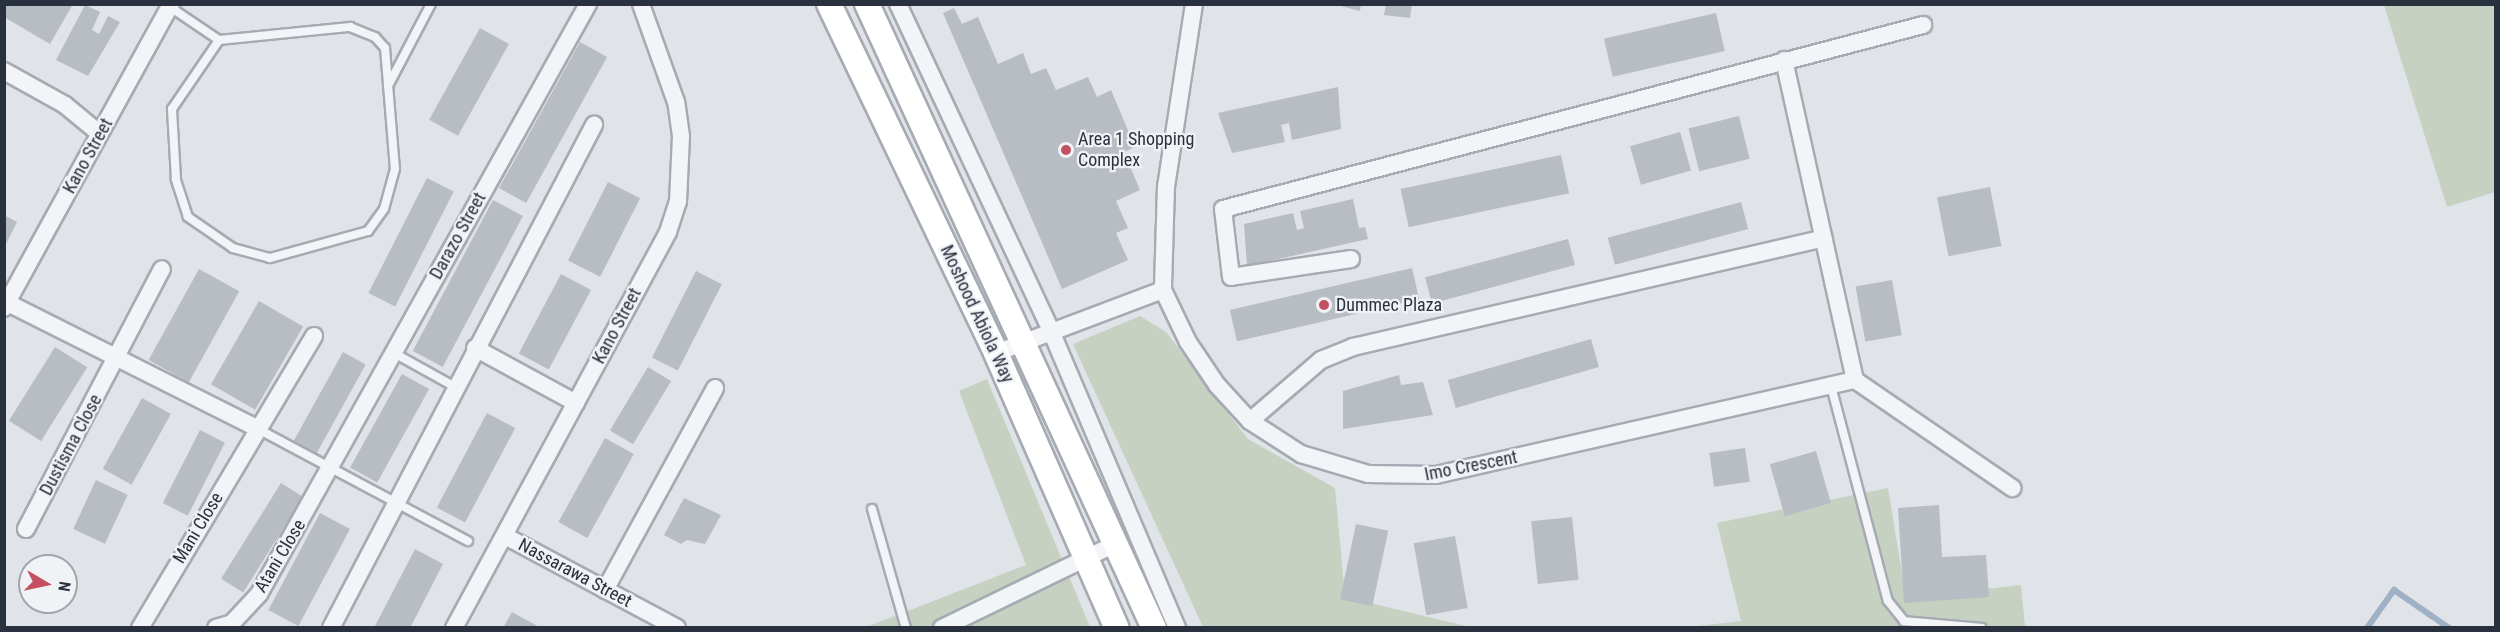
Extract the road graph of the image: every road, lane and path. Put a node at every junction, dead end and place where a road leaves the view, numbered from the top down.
1 (431, 4) edge
2 (588, 4) edge
3 (641, 4) edge
4 (829, 4) edge
5 (867, 4) edge
6 (897, 4) edge
7 (1194, 4) edge
8 (170, 6) edge
9 (1923, 25) dead end
10 (219, 40) junction
11 (1784, 60) junction
12 (4, 71) edge
13 (388, 86) junction
14 (594, 125) dead end
15 (100, 134) junction
16 (1824, 237) junction
17 (1351, 259) dead end
18 (162, 269) dead end
19 (1163, 290) junction
20 (5, 304) edge
21 (1051, 331) junction
22 (314, 336) dead end
23 (1024, 341) junction
24 (476, 348) junction
25 (996, 352) junction
26 (394, 353) junction
27 (116, 361) junction
28 (1855, 380) junction
29 (1831, 386) junction
30 (455, 387) junction
31 (714, 388) dead end
32 (576, 403) junction
33 (1250, 421) junction
34 (258, 429) junction
35 (331, 470) junction
36 (2012, 488) dead end
37 (395, 504) junction
38 (872, 509) dead end
39 (26, 529) dead end
40 (505, 536) junction
41 (468, 541) dead end
42 (1117, 543) junction
43 (1086, 556) junction
44 (606, 590) junction
45 (140, 627) edge
46 (216, 627) edge
47 (332, 627) edge
48 (454, 627) edge
49 (677, 627) edge
50 (906, 627) edge
51 (942, 627) edge
52 (1117, 627) edge
53 (1154, 627) edge
54 (1178, 627) edge
55 (1982, 627) edge

1 - 13 lane
2 - 26 street, Darazo Street
3 - 32 street, Kano Street
4 - 25 main road, Moshood Abiola Way
5 - 23 main road, Moshood Abiola Way
6 - 21 street
7 - 19 street, Imo Crescent
8 - 10 lane
8 - 15 street, Kano Street
9 - 11 street
10 - 13 lane
10 - 13 lane
11 - 16 street
11 - 17 street
12 - 15 street
14 - 24 street
15 - 20 street, Kano Street
16 - 28 street
16 - 33 street
18 - 27 street
19 - 21 street
19 - 33 street, Imo Crescent
20 - 27 street
21 - 23 street
21 - 54 street
22 - 34 street, Mani Close
23 - 25 street
23 - 42 main road, Moshood Abiola Way
24 - 30 street
24 - 32 street
25 - 43 main road, Moshood Abiola Way
26 - 30 lane
26 - 35 street, Darazo Street
27 - 34 street
27 - 39 street, Dustisma Close
28 - 29 street, Imo Crescent
28 - 36 street
29 - 33 street, Imo Crescent
29 - 55 lane
30 - 37 street
31 - 44 street
32 - 40 street, Kano Street
34 - 35 lane
34 - 45 street, Mani Close
35 - 37 lane
35 - 46 street, Atani Close
37 - 41 lane
37 - 47 street
38 - 50 lane
40 - 44 street, Nassarawa Street
40 - 48 street, Kano Street
42 - 43 street
42 - 53 main road, Moshood Abiola Way
43 - 51 street
43 - 52 main road, Moshood Abiola Way
44 - 49 street, Nassarawa Street

